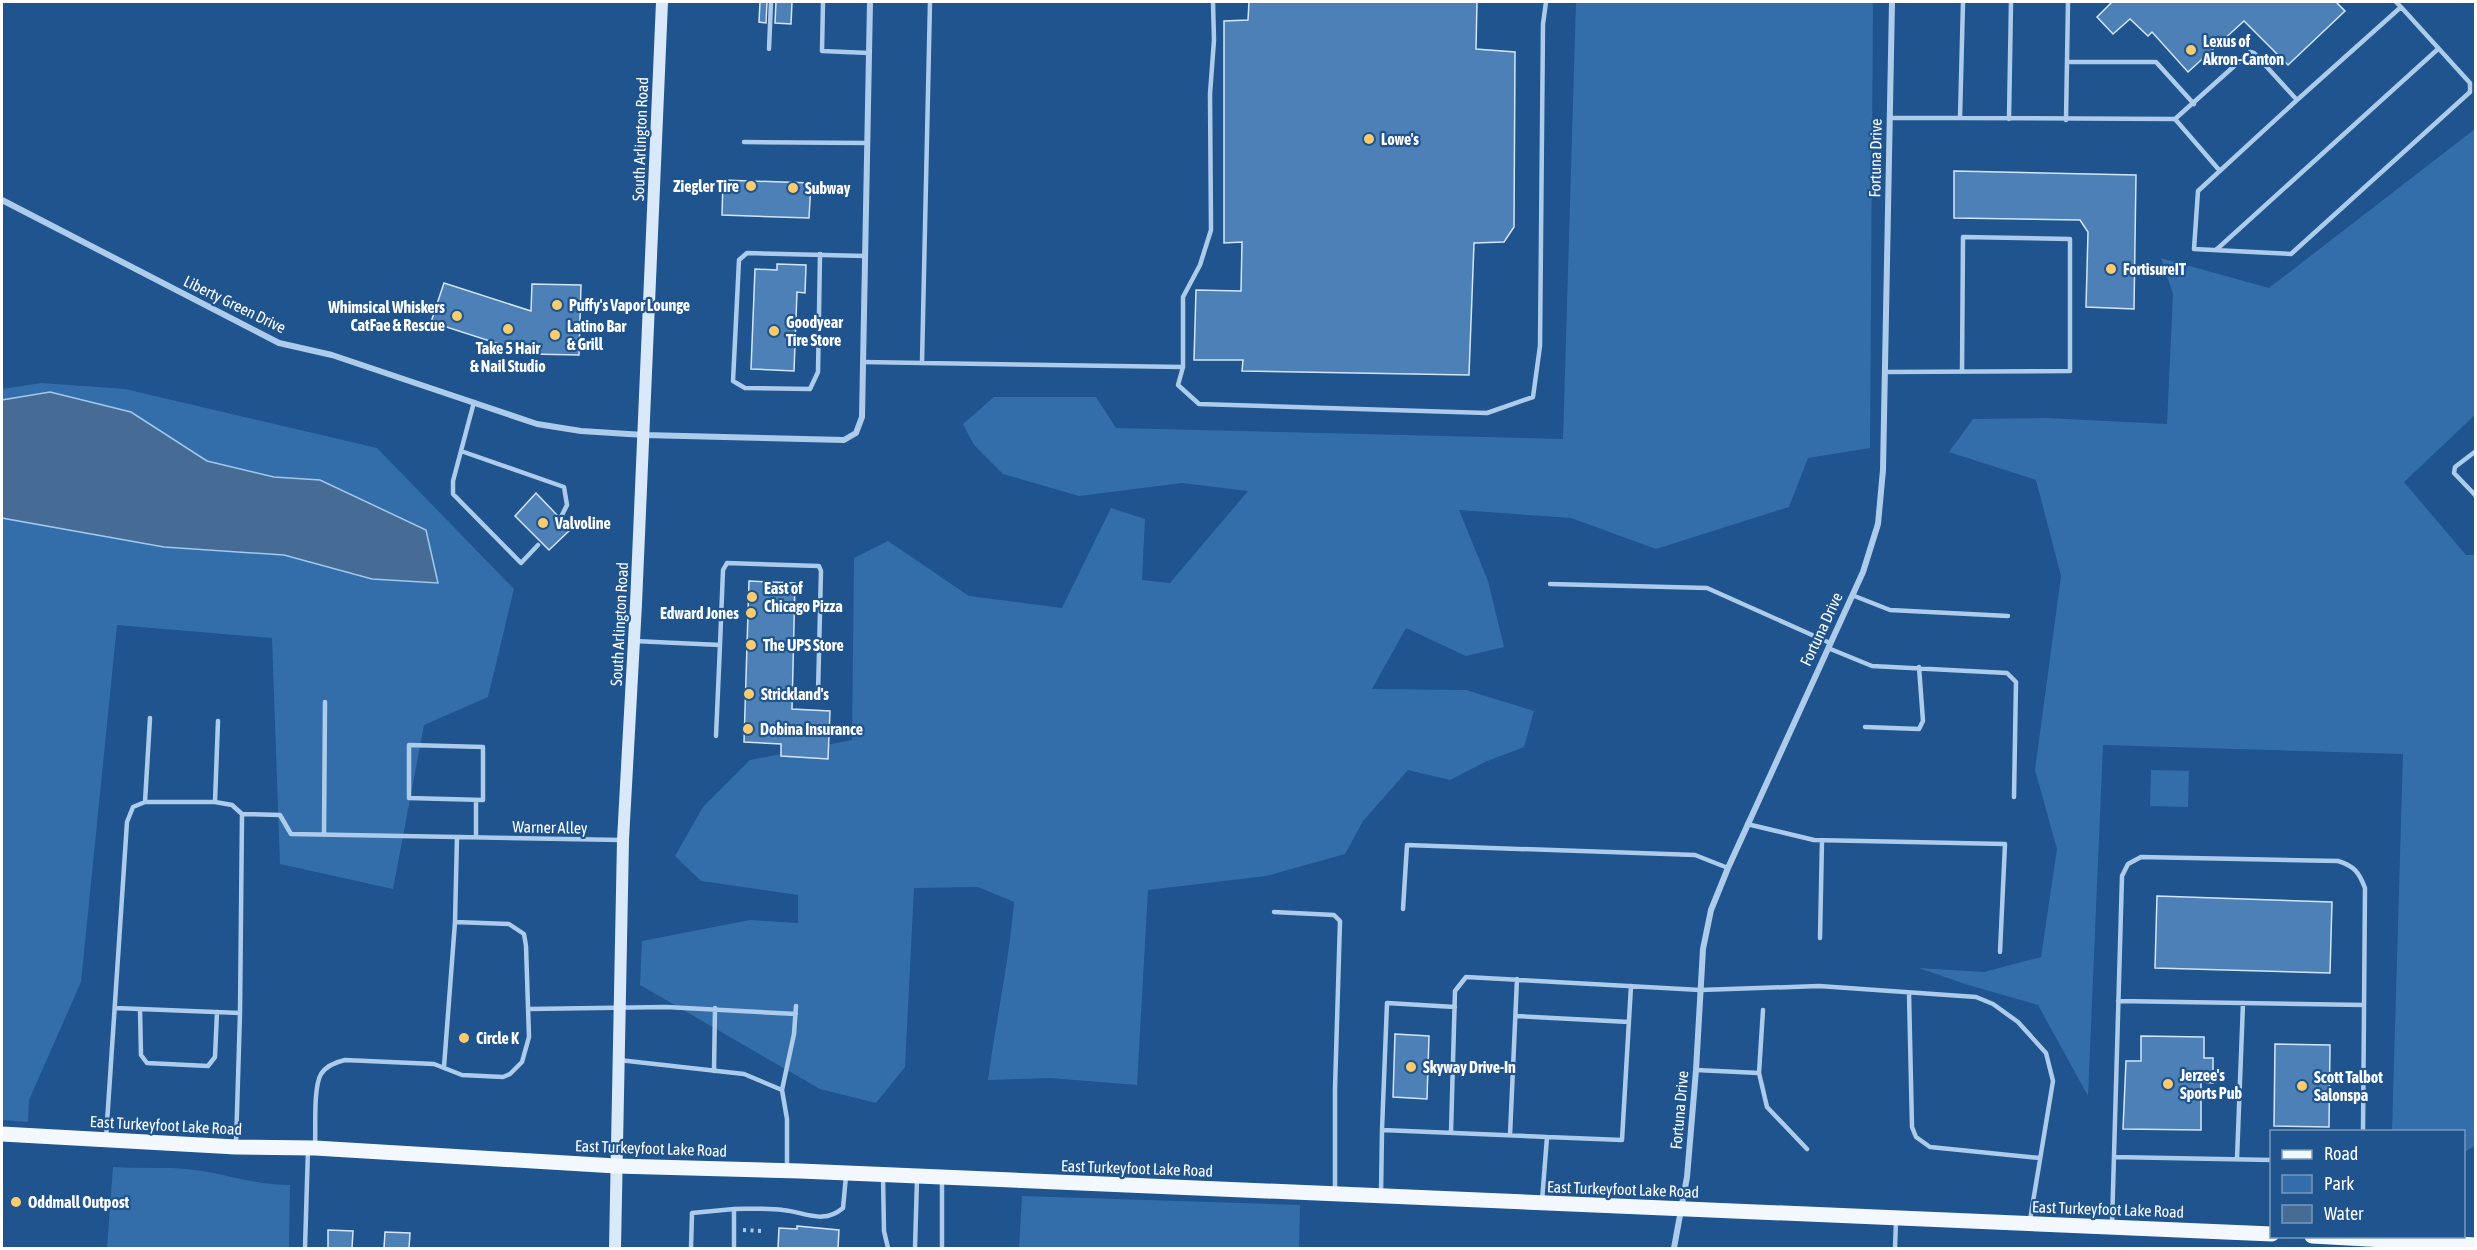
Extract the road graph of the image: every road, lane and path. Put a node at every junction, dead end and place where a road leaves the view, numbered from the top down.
1 (662, 2) edge
2 (771, 2) edge
3 (823, 2) edge
4 (870, 2) edge
5 (930, 2) edge
6 (1213, 2) edge
7 (1546, 2) edge
8 (1892, 2) edge
9 (1963, 2) edge
10 (2011, 2) edge
11 (2068, 2) edge
12 (2396, 2) edge
13 (2401, 8) junction
14 (769, 49) dead end
15 (2438, 49) junction
16 (869, 53) junction
17 (2067, 62) junction
18 (2297, 100) junction
19 (2194, 104) junction
20 (1889, 118) junction
21 (1959, 118) junction
22 (2009, 118) junction
23 (2175, 119) junction
24 (2066, 120) junction
25 (744, 142) dead end
26 (867, 143) junction
27 (2220, 171) junction
28 (2, 200) edge
29 (2215, 251) junction
30 (820, 254) junction
31 (865, 256) junction
32 (863, 362) junction
33 (922, 363) junction
34 (1183, 367) junction
35 (1962, 371) junction
36 (1885, 372) junction
37 (474, 402) junction
38 (644, 435) junction
39 (461, 451) junction
40 (2475, 451) edge
41 (2475, 496) edge
42 (561, 517) dead end
43 (537, 545) dead end
44 (1550, 584) dead end
45 (1852, 595) junction
46 (2008, 616) dead end
47 (634, 641) junction
48 (720, 645) junction
49 (1829, 645) junction
50 (1919, 667) junction
51 (818, 693) dead end
52 (325, 702) dead end
53 (150, 718) dead end
54 (218, 721) dead end
55 (1865, 727) dead end
56 (716, 736) dead end
57 (2014, 797) dead end
58 (476, 800) junction
59 (145, 802) junction
60 (215, 802) junction
61 (242, 814) junction
62 (1747, 824) junction
63 (324, 835) junction
64 (457, 837) junction
65 (476, 837) junction
66 (623, 840) junction
67 (1822, 840) junction
68 (1728, 868) junction
69 (1403, 909) dead end
70 (1274, 912) dead end
71 (455, 921) junction
72 (1820, 938) dead end
73 (2000, 952) dead end
74 (1517, 979) junction
75 (1631, 986) junction
76 (1700, 990) junction
77 (1909, 993) junction
78 (2118, 1000) junction
79 (2243, 1003) junction
80 (2364, 1005) junction
81 (796, 1006) dead end
82 (1455, 1006) junction
83 (115, 1008) junction
84 (716, 1008) junction
85 (140, 1009) junction
86 (528, 1009) junction
87 (621, 1009) junction
88 (1763, 1010) dead end
89 (217, 1012) junction
90 (240, 1013) junction
91 (796, 1014) junction
92 (1516, 1016) junction
93 (1629, 1022) junction
94 (619, 1059) junction
95 (444, 1067) junction
96 (1696, 1070) junction
97 (714, 1071) junction
98 (1758, 1073) junction
99 (782, 1090) junction
100 (1382, 1130) junction
101 (2363, 1130) edge
102 (1451, 1132) junction
103 (2, 1134) edge
104 (1510, 1135) junction
105 (1547, 1137) junction
106 (105, 1140) junction
107 (236, 1147) junction
108 (311, 1148) junction
109 (1807, 1149) dead end
110 (2114, 1157) junction
111 (2040, 1158) junction
112 (2237, 1160) junction
113 (2270, 1160) edge
114 (616, 1166) junction
115 (787, 1171) junction
116 (846, 1173) junction
117 (883, 1175) junction
118 (917, 1177) junction
119 (942, 1178) junction
120 (1335, 1195) junction
121 (1381, 1197) junction
122 (1542, 1204) junction
123 (734, 1209) junction
124 (1682, 1209) junction
125 (1896, 1218) junction
126 (2029, 1224) junction
127 (2112, 1227) junction
128 (734, 1230) junction
129 (763, 1230) dead end
130 (2270, 1234) edge
131 (2363, 1238) edge
132 (2475, 1245) edge
133 (887, 1246) edge
134 (305, 1248) edge
135 (615, 1248) edge
136 (691, 1248) edge
137 (734, 1248) edge
138 (881, 1248) edge
139 (915, 1248) edge
140 (942, 1248) edge
141 (1674, 1248) edge
142 (1895, 1248) edge

1 - 38 main road, South Arlington Road
2 - 14 lane
3 - 16 lane
4 - 16 street, Liberty Green Drive
5 - 33 lane
6 - 34 lane
7 - 34 lane
8 - 20 street, Fortuna Drive
9 - 21 lane
10 - 22 lane
11 - 17 lane
12 - 13 lane
13 - 15 lane
13 - 18 lane
15 - 29 lane
15 - 29 lane
16 - 26 street, Liberty Green Drive
17 - 19 lane
17 - 24 lane
18 - 19 lane
18 - 27 lane
19 - 23 lane
20 - 21 lane
20 - 36 street, Fortuna Drive
21 - 22 lane
22 - 24 lane
23 - 24 lane
23 - 27 lane
25 - 26 lane
26 - 31 street, Liberty Green Drive
27 - 29 lane
28 - 37 street, Liberty Green Drive
30 - 30 lane
30 - 31 lane
31 - 32 street, Liberty Green Drive
32 - 33 lane
32 - 38 street, Liberty Green Drive
33 - 34 lane
35 - 35 lane
35 - 36 lane
36 - 45 street, Fortuna Drive
37 - 38 street, Liberty Green Drive
37 - 39 lane
38 - 47 main road, South Arlington Road
39 - 42 lane
39 - 43 lane
40 - 41 lane
44 - 49 lane
45 - 46 lane
45 - 49 street, Fortuna Drive
47 - 48 lane
47 - 66 main road, South Arlington Road
48 - 51 lane
48 - 56 lane
49 - 50 lane
49 - 62 street, Fortuna Drive
50 - 55 lane
50 - 57 lane
52 - 63 lane
53 - 59 lane
54 - 60 lane
58 - 58 lane
58 - 65 lane
59 - 60 lane
59 - 83 lane
60 - 61 lane
61 - 63 lane, Warner Alley
61 - 90 lane
62 - 67 lane
62 - 68 street, Fortuna Drive
63 - 64 lane, Warner Alley
64 - 65 lane, Warner Alley
64 - 71 lane
65 - 66 lane, Warner Alley
66 - 87 main road, South Arlington Road
67 - 72 lane
67 - 73 lane
68 - 69 lane
68 - 76 street, Fortuna Drive
70 - 120 lane
71 - 86 lane
71 - 95 lane
74 - 75 lane
74 - 82 lane
74 - 92 lane
75 - 76 lane
75 - 93 lane
76 - 77 lane
76 - 96 street, Fortuna Drive
77 - 111 lane
77 - 111 lane
78 - 79 lane
78 - 80 lane
78 - 110 lane
79 - 80 lane
79 - 112 lane
80 - 101 lane
81 - 91 lane
82 - 100 lane
82 - 102 lane
83 - 85 lane
83 - 106 lane
84 - 87 lane
84 - 91 lane
84 - 97 lane
85 - 89 lane
85 - 89 lane
86 - 87 lane
86 - 95 lane
87 - 94 main road, South Arlington Road
88 - 98 lane
89 - 90 lane
90 - 107 lane
91 - 99 lane
92 - 93 lane
92 - 104 lane
93 - 105 lane
94 - 97 lane
94 - 114 main road, South Arlington Road
95 - 108 lane
96 - 98 lane
96 - 124 street, Fortuna Drive
97 - 99 lane
98 - 109 lane
99 - 115 lane
100 - 102 lane
100 - 121 lane
102 - 104 lane
103 - 106 main road, East Turkeyfoot Lake Road
104 - 105 lane
105 - 122 lane
106 - 107 main road, East Turkeyfoot Lake Road
107 - 108 main road, East Turkeyfoot Lake Road
108 - 114 main road, East Turkeyfoot Lake Road
108 - 134 lane
110 - 112 lane
110 - 127 lane
111 - 126 lane
112 - 113 lane
114 - 115 main road, East Turkeyfoot Lake Road
114 - 135 main road, South Arlington Road
115 - 116 main road, East Turkeyfoot Lake Road
116 - 117 main road, East Turkeyfoot Lake Road
116 - 123 lane
117 - 118 main road, East Turkeyfoot Lake Road
117 - 133 lane
118 - 119 main road, East Turkeyfoot Lake Road
118 - 139 lane
119 - 120 main road, East Turkeyfoot Lake Road
119 - 140 lane
120 - 121 main road, East Turkeyfoot Lake Road
121 - 122 main road, East Turkeyfoot Lake Road
122 - 124 main road, East Turkeyfoot Lake Road
123 - 128 lane
123 - 136 lane
124 - 125 main road, East Turkeyfoot Lake Road
124 - 141 street, Fortuna Drive
125 - 126 main road, East Turkeyfoot Lake Road
125 - 142 lane
126 - 127 main road, East Turkeyfoot Lake Road
127 - 130 main road, East Turkeyfoot Lake Road
128 - 129 path
128 - 137 lane
131 - 132 main road
133 - 138 lane

